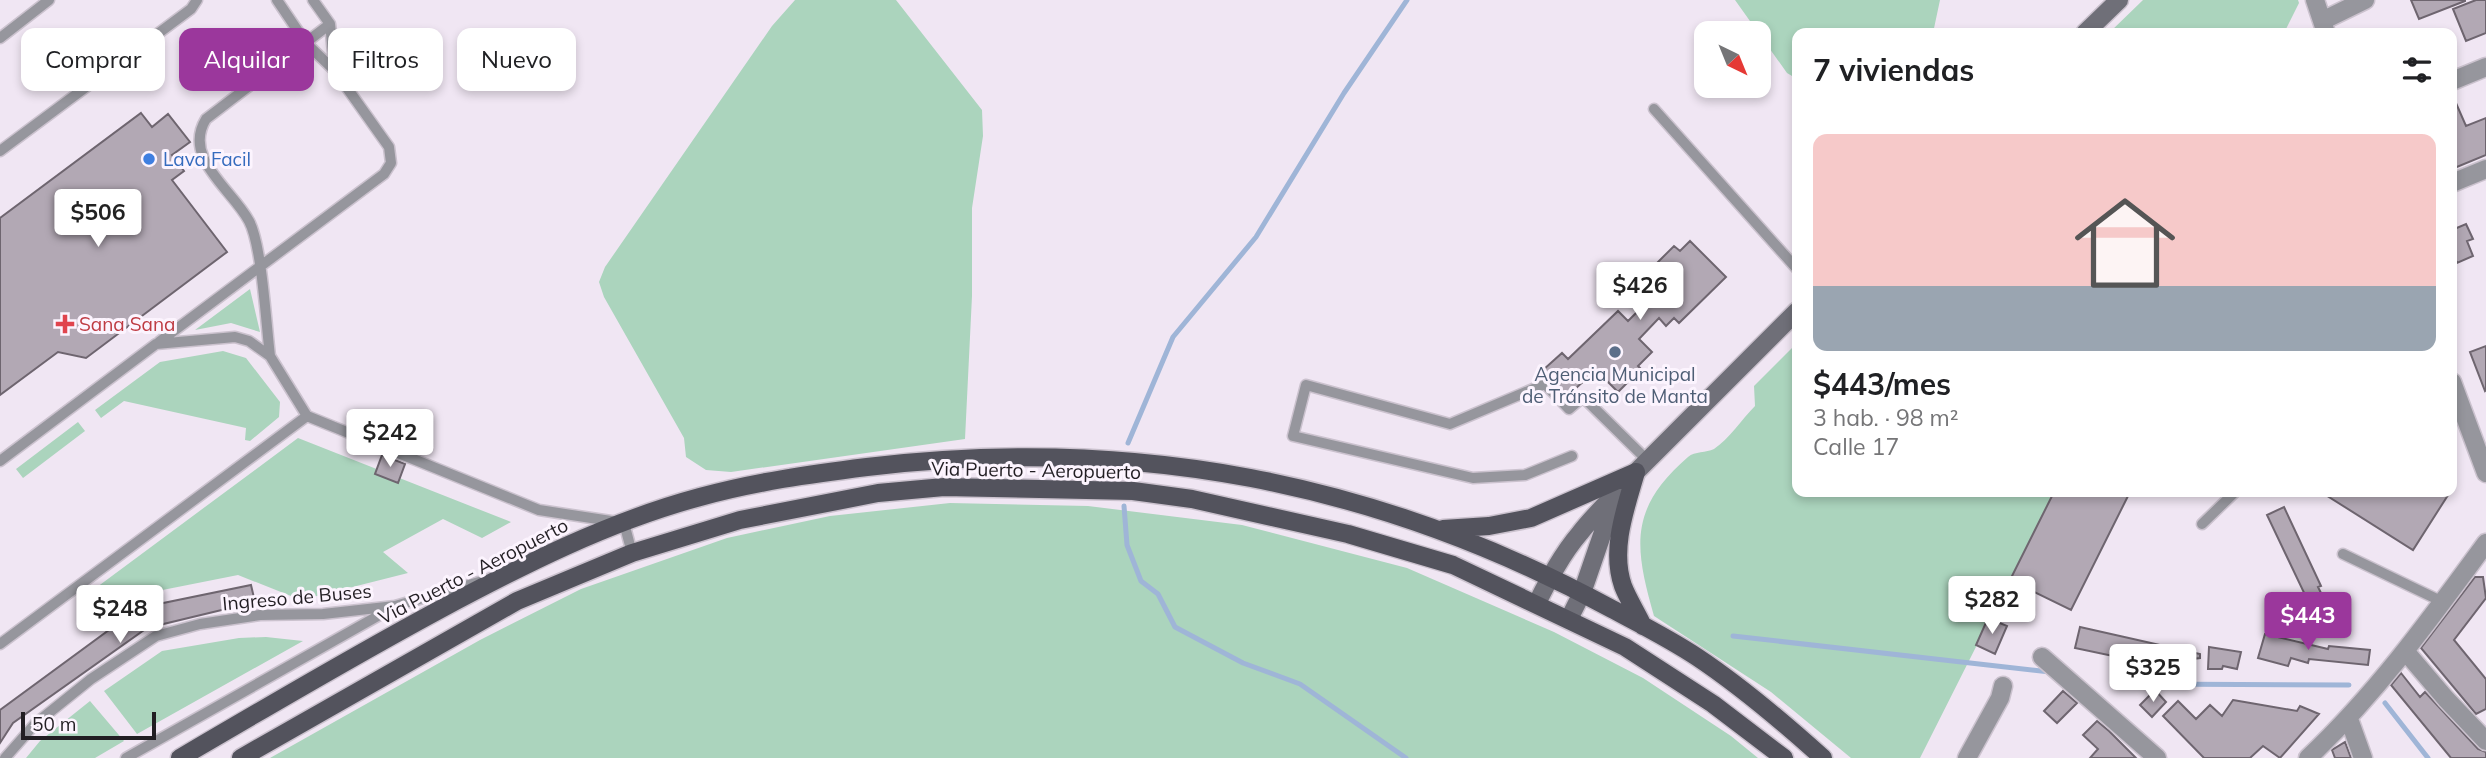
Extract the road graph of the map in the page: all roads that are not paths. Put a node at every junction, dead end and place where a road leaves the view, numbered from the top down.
1 (49, 0) edge
2 (197, 0) edge
3 (277, 0) edge
4 (313, 0) edge
5 (2119, 0) edge
6 (2315, 0) edge
7 (2365, 0) edge
8 (330, 24) junction
9 (2324, 27) edge
10 (296, 28) edge
11 (330, 28) edge
12 (2090, 28) edge
13 (314, 37) edge
14 (0, 38) edge
15 (314, 51) edge
16 (328, 64) edge
17 (2486, 67) edge
18 (2457, 79) edge
19 (243, 91) edge
20 (349, 91) edge
21 (1654, 109) dead end
22 (0, 151) edge
23 (2486, 169) edge
24 (2457, 181) edge
25 (1792, 263) edge
26 (258, 267) junction
27 (1792, 316) edge
28 (156, 344) junction
29 (270, 356) junction
30 (2457, 395) edge
31 (307, 416) junction
32 (1572, 456) dead end
33 (0, 461) edge
34 (1641, 466) junction
35 (2486, 473) edge
36 (2230, 497) edge
37 (1614, 499) junction
38 (624, 523) junction
39 (2202, 524) dead end
40 (1438, 529) junction
41 (2486, 542) edge
42 (632, 553) junction
43 (2343, 554) dead end
44 (506, 574) junction
45 (1551, 576) junction
46 (1582, 593) junction
47 (2443, 601) junction
48 (1537, 603) junction
49 (396, 606) junction
50 (1569, 619) junction
51 (1643, 626) junction
52 (0, 644) edge
53 (2406, 652) junction
54 (2042, 657) dead end
55 (2003, 686) dead end
56 (2349, 719) junction
57 (2486, 741) edge
58 (5, 758) edge
59 (127, 758) edge
60 (180, 758) edge
61 (242, 758) edge
62 (1784, 758) edge
63 (1824, 758) edge
64 (1967, 758) edge
65 (2157, 758) edge
66 (2308, 758) edge
67 (2363, 758) edge

1 - 14 lane
2 - 22 lane
3 - 10 lane
4 - 8 lane
5 - 12 street
6 - 9 street
7 - 9 street
8 - 11 lane
8 - 13 lane
15 - 16 lane
17 - 18 street
19 - 26 lane
20 - 26 lane
21 - 25 lane
23 - 24 street
26 - 28 lane
26 - 29 lane
27 - 34 street
28 - 29 lane
28 - 33 lane
29 - 31 lane
30 - 35 street
31 - 38 lane
31 - 52 lane
32 - 34 lane
34 - 37 street
34 - 40 main road
34 - 51 main road
36 - 39 lane
37 - 45 street
37 - 46 street
38 - 40 main road, Via Puerto - Aeropuerto
38 - 42 lane
38 - 44 main road, Via Puerto - Aeropuerto
40 - 45 main road, Via Puerto - Aeropuerto
41 - 47 street
42 - 48 main road, Via Puerto - Aeropuerto
42 - 61 main road, Via Puerto - Aeropuerto
43 - 47 lane
44 - 49 lane, Ingreso de Buses
44 - 60 main road, Via Puerto - Aeropuerto
45 - 46 main road, Via Puerto - Aeropuerto
45 - 48 street
46 - 50 street
46 - 51 main road, Via Puerto - Aeropuerto
47 - 53 street
48 - 50 main road, Via Puerto - Aeropuerto
49 - 58 lane, Ingreso de Buses
49 - 59 lane
50 - 62 main road, Via Puerto - Aeropuerto
51 - 63 main road, Via Puerto - Aeropuerto
53 - 56 street
53 - 57 street
54 - 65 street
55 - 64 street
56 - 66 street
56 - 67 street

